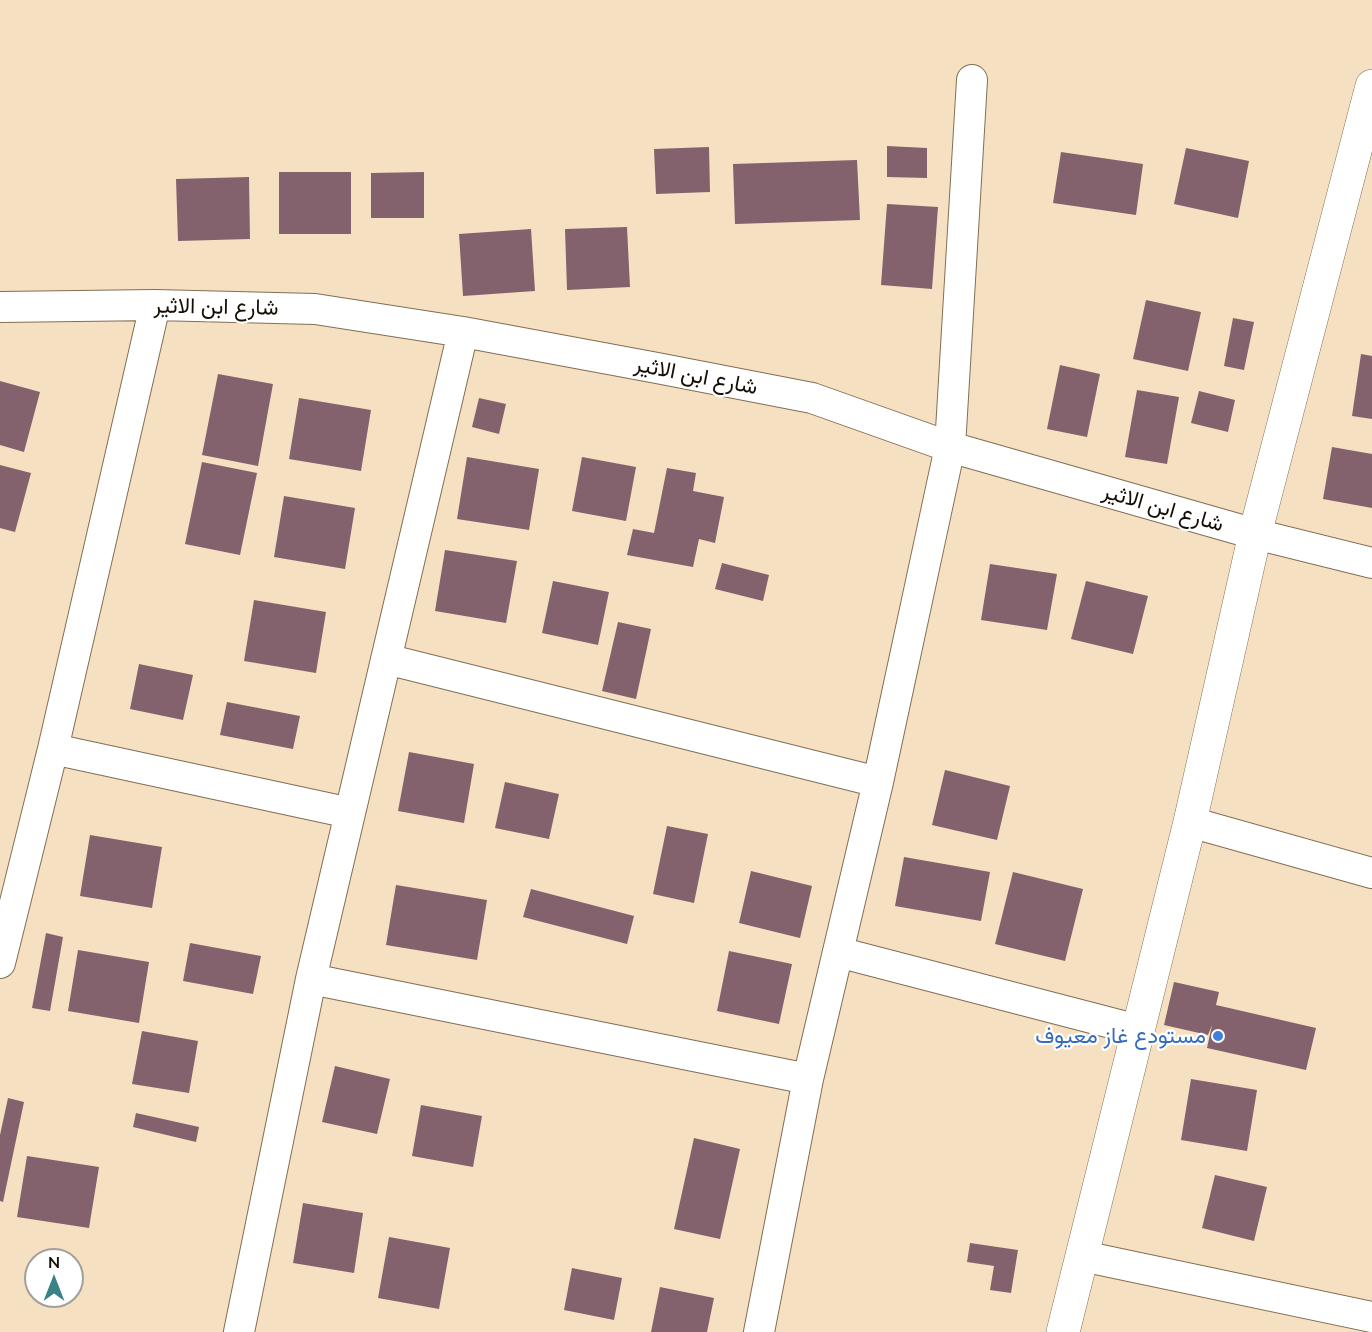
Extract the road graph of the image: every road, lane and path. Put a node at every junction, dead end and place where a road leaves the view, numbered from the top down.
1 (972, 81) dead end
2 (1372, 86) edge
3 (154, 305) junction
4 (0, 308) edge
5 (464, 332) junction
6 (950, 447) junction
7 (1255, 534) junction
8 (1372, 563) edge
9 (386, 659) junction
10 (54, 749) junction
11 (878, 782) junction
12 (350, 813) junction
13 (1190, 822) junction
14 (1372, 873) edge
15 (7, 908) edge
16 (838, 952) junction
17 (0, 963) edge
18 (311, 979) junction
19 (1138, 1030) junction
20 (808, 1079) junction
21 (1082, 1256) junction
22 (1372, 1317) edge
23 (239, 1332) edge
24 (759, 1332) edge
25 (1063, 1332) edge

1 - 6 street
2 - 7 main road
3 - 4 street, شارع ابن الاثير
3 - 5 street, شارع ابن الاثير
3 - 10 street
5 - 6 street, شارع ابن الاثير
5 - 9 street
6 - 7 street, شارع ابن الاثير
6 - 11 street
7 - 8 street, شارع ابن الاثير
7 - 13 main road
9 - 11 street
9 - 12 street
10 - 12 street
10 - 15 street
11 - 16 street
12 - 18 street
13 - 14 street
13 - 19 main road
15 - 17 street
16 - 19 street
16 - 20 street
18 - 20 street
18 - 23 street
19 - 21 main road
20 - 24 street
21 - 22 street
21 - 25 main road

